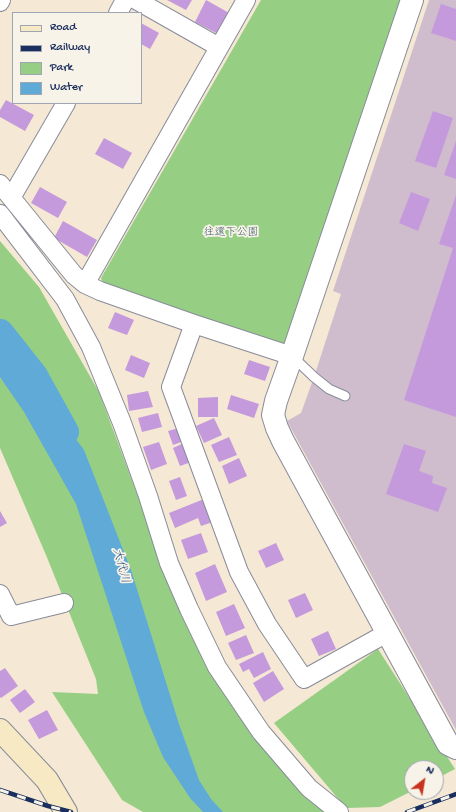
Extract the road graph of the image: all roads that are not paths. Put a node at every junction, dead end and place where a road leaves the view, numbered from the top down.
1 (125, 0) edge
2 (136, 0) edge
3 (246, 0) edge
4 (412, 0) edge
5 (119, 12) edge
6 (219, 47) junction
7 (65, 104) edge
8 (5, 191) edge
9 (0, 214) edge
10 (85, 284) junction
11 (194, 324) junction
12 (292, 356) junction
13 (345, 396) dead end
14 (0, 594) edge
15 (64, 603) dead end
16 (387, 633) junction
17 (0, 730) edge
18 (456, 748) edge
19 (66, 812) edge
20 (339, 812) edge

1 - 5 street
2 - 6 street
3 - 6 street
4 - 12 street
6 - 10 street
7 - 8 street
8 - 10 street
9 - 20 street
10 - 11 street
11 - 12 street
11 - 16 street
12 - 13 lane
12 - 16 street
14 - 15 street
16 - 18 street
17 - 19 main road

